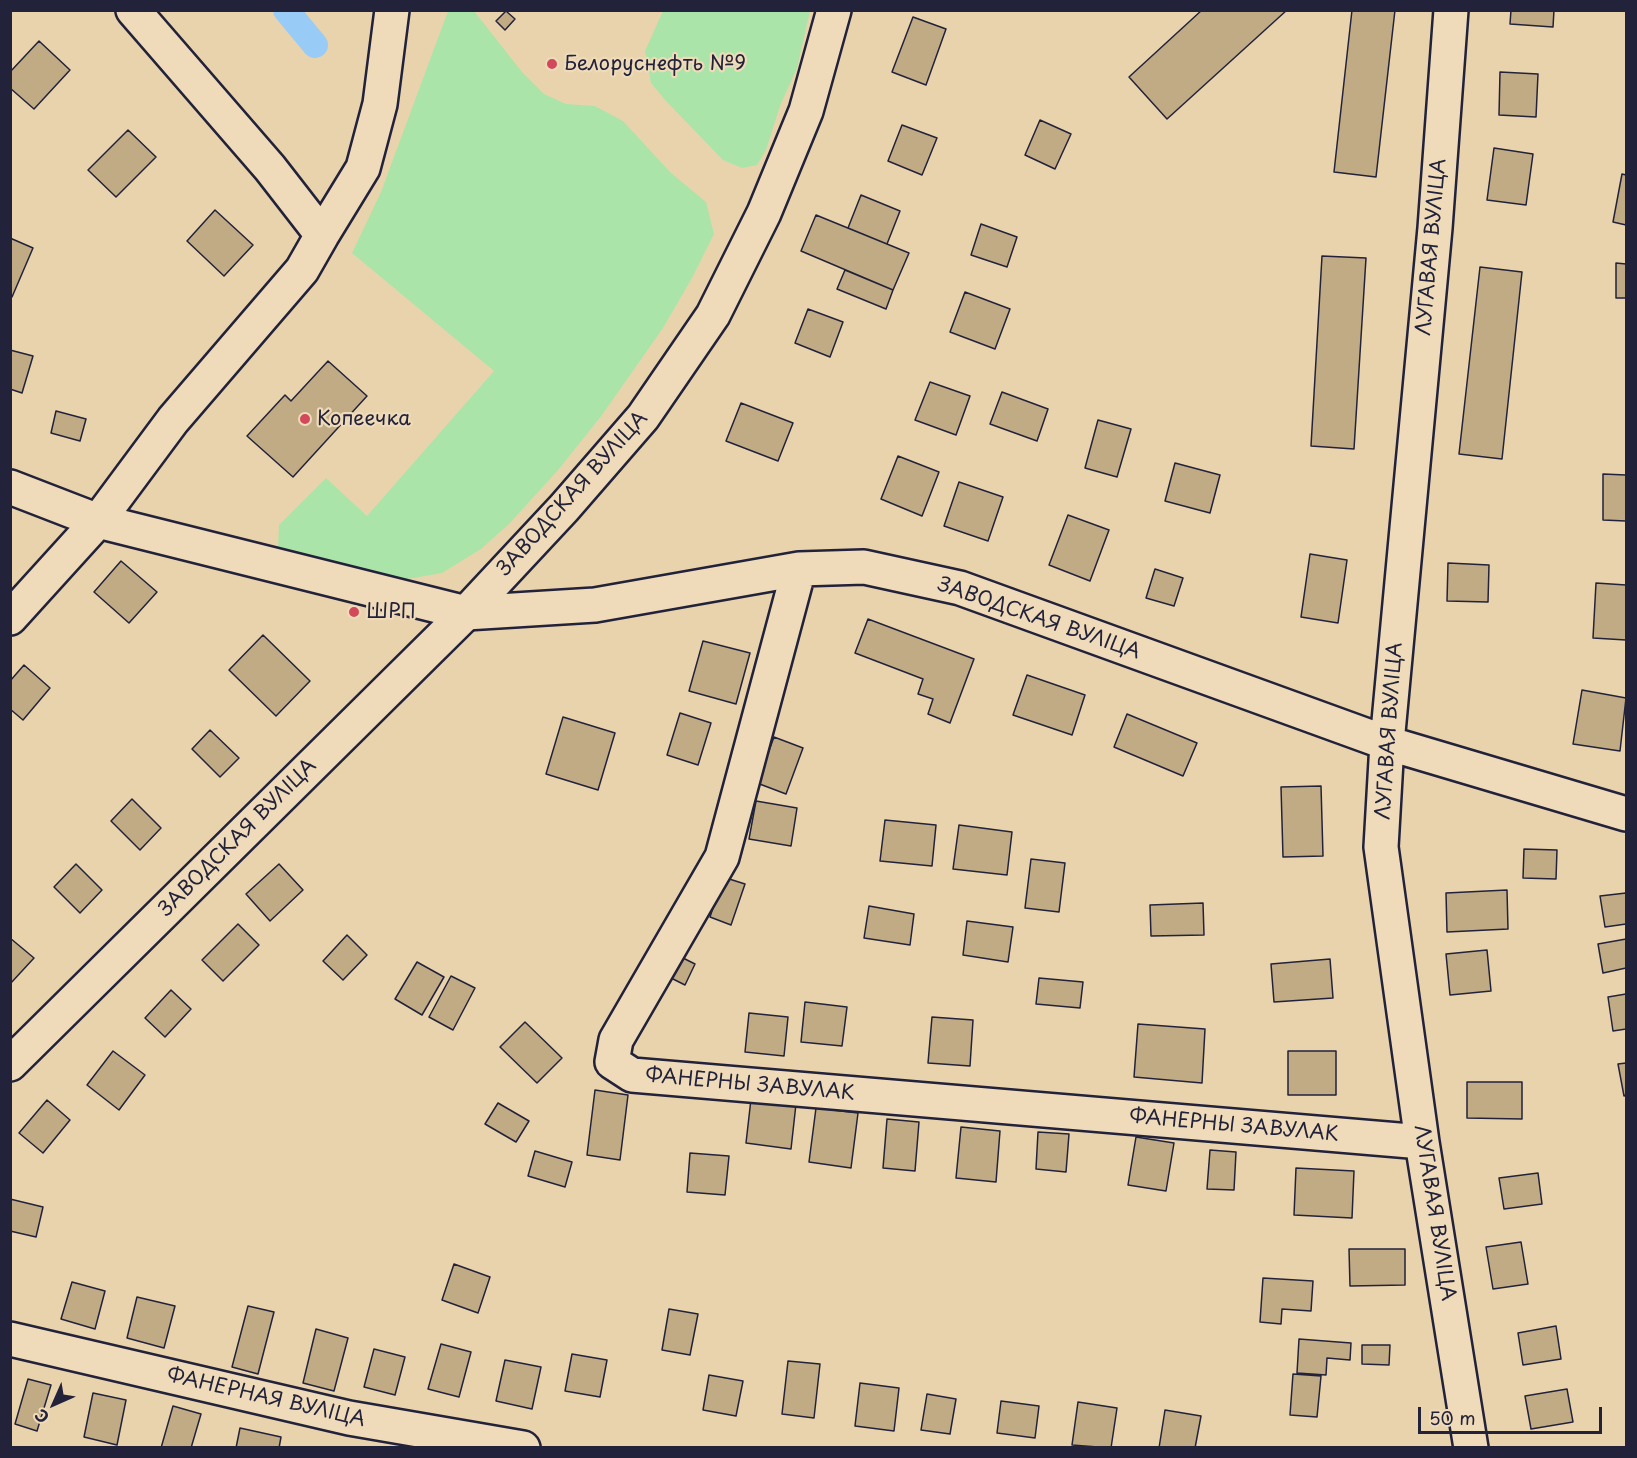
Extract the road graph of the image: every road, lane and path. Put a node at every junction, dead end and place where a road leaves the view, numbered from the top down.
1 (133, 10) edge
2 (392, 10) edge
3 (834, 10) edge
4 (1451, 10) edge
5 (322, 235) junction
6 (10, 487) edge
7 (98, 521) junction
8 (799, 568) junction
9 (466, 613) junction
10 (10, 618) edge
11 (1387, 743) junction
12 (1626, 814) edge
13 (10, 1064) edge
14 (1422, 1142) junction
15 (10, 1339) edge
16 (523, 1448) edge
17 (1471, 1448) edge

1 - 5 street
2 - 5 street
3 - 9 street, ЗАВОДСКАЯ ВУЛІЦА
4 - 11 street, ЛУГАВАЯ ВУЛІЦА
5 - 7 street
6 - 7 street
7 - 9 street
7 - 10 street
8 - 9 street, ЗАВОДСКАЯ ВУЛІЦА
8 - 11 street, ЗАВОДСКАЯ ВУЛІЦА
8 - 14 street, ФАНЕРНЫ ЗАВУЛАК
9 - 13 street, ЗАВОДСКАЯ ВУЛІЦА
11 - 12 street, ЗАВОДСКАЯ ВУЛІЦА
11 - 14 street, ЛУГАВАЯ ВУЛІЦА
14 - 17 street, ЛУГАВАЯ ВУЛІЦА
15 - 16 street, ФАНЕРНАЯ ВУЛІЦА

